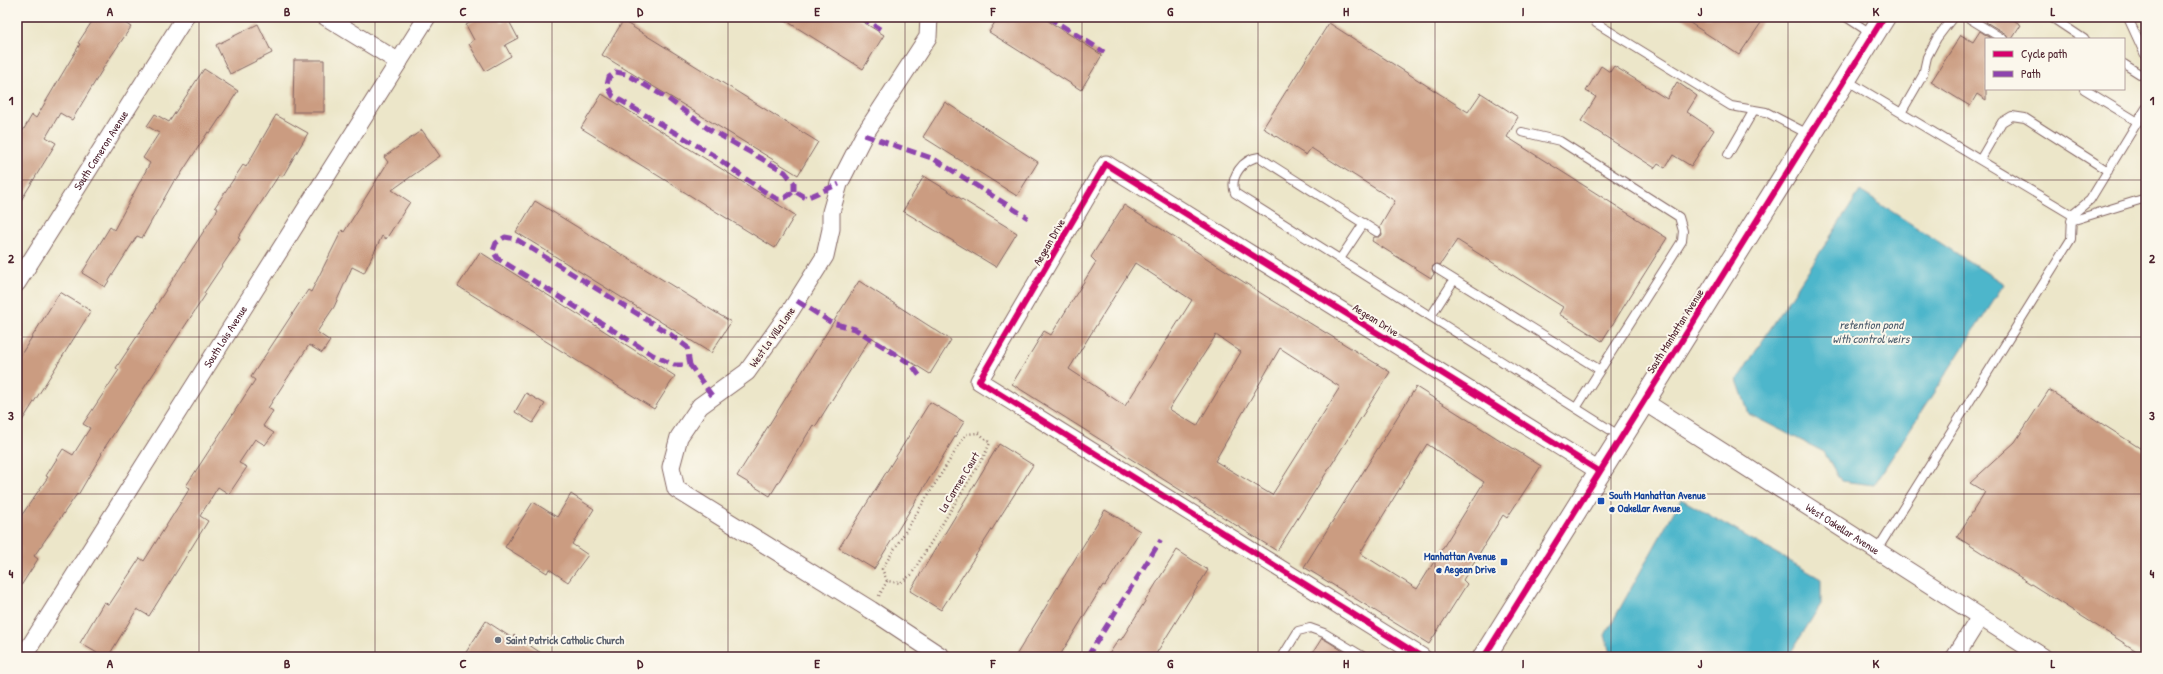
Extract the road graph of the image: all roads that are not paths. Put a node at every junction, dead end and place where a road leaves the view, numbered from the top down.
1 (185, 17) edge
2 (326, 17) edge
3 (427, 17) edge
4 (929, 17) edge
5 (1846, 17) edge
6 (1953, 17) edge
7 (1967, 17) edge
8 (2052, 17) edge
9 (2131, 17) edge
10 (1596, 23) dead end
11 (1878, 26) edge
12 (2001, 38) edge
13 (2083, 38) edge
14 (2146, 58) edge
15 (398, 62) junction
16 (2125, 65) edge
17 (2146, 78) edge
18 (1845, 79) junction
19 (2086, 90) edge
20 (2146, 108) edge
21 (1754, 110) junction
22 (1901, 113) junction
23 (2138, 122) junction
24 (1522, 132) dead end
25 (1810, 136) junction
26 (1728, 155) dead end
27 (1980, 160) junction
28 (2108, 172) junction
29 (2146, 198) edge
30 (2071, 218) junction
31 (1364, 223) junction
32 (1377, 232) dead end
33 (1340, 259) junction
34 (1437, 269) dead end
35 (1454, 280) junction
36 (17, 283) edge
37 (1431, 316) junction
38 (1600, 370) junction
39 (1643, 400) junction
40 (1576, 408) junction
41 (1620, 436) junction
42 (1599, 471) junction
43 (1877, 550) junction
44 (1980, 617) junction
45 (24, 657) edge
46 (942, 657) edge
47 (1282, 657) edge
48 (1364, 657) edge
49 (1422, 657) edge
50 (1484, 657) edge
51 (1955, 657) edge
52 (2043, 657) edge

1 - 36 street, South Cameron Avenue
2 - 15 street
3 - 15 street, South Lois Avenue
4 - 46 street, West La Villa Lane
5 - 11 lane
6 - 22 lane
7 - 12 lane
8 - 13 lane
9 - 14 lane
10 - 21 lane
11 - 18 main road, South Manhattan Avenue
15 - 45 street, South Lois Avenue
16 - 17 lane
18 - 22 lane
18 - 25 main road, South Manhattan Avenue
19 - 23 lane
20 - 23 lane
21 - 25 lane
21 - 26 lane
22 - 27 lane
23 - 28 lane
24 - 38 lane
25 - 39 main road, South Manhattan Avenue
27 - 28 lane
27 - 30 lane
28 - 30 lane
29 - 30 lane
30 - 43 lane
31 - 32 lane
31 - 33 lane
31 - 33 lane
33 - 37 lane
34 - 35 lane
35 - 37 lane
35 - 38 lane
37 - 40 lane
38 - 40 lane
39 - 41 main road, South Manhattan Avenue
39 - 43 street, West Oakellar Avenue
40 - 41 lane
41 - 42 main road, South Manhattan Avenue
42 - 49 street, Aegean Drive
42 - 50 main road, South Manhattan Avenue
43 - 44 street, West Oakellar Avenue
44 - 51 street
44 - 52 street, West Oakellar Avenue
47 - 48 lane

